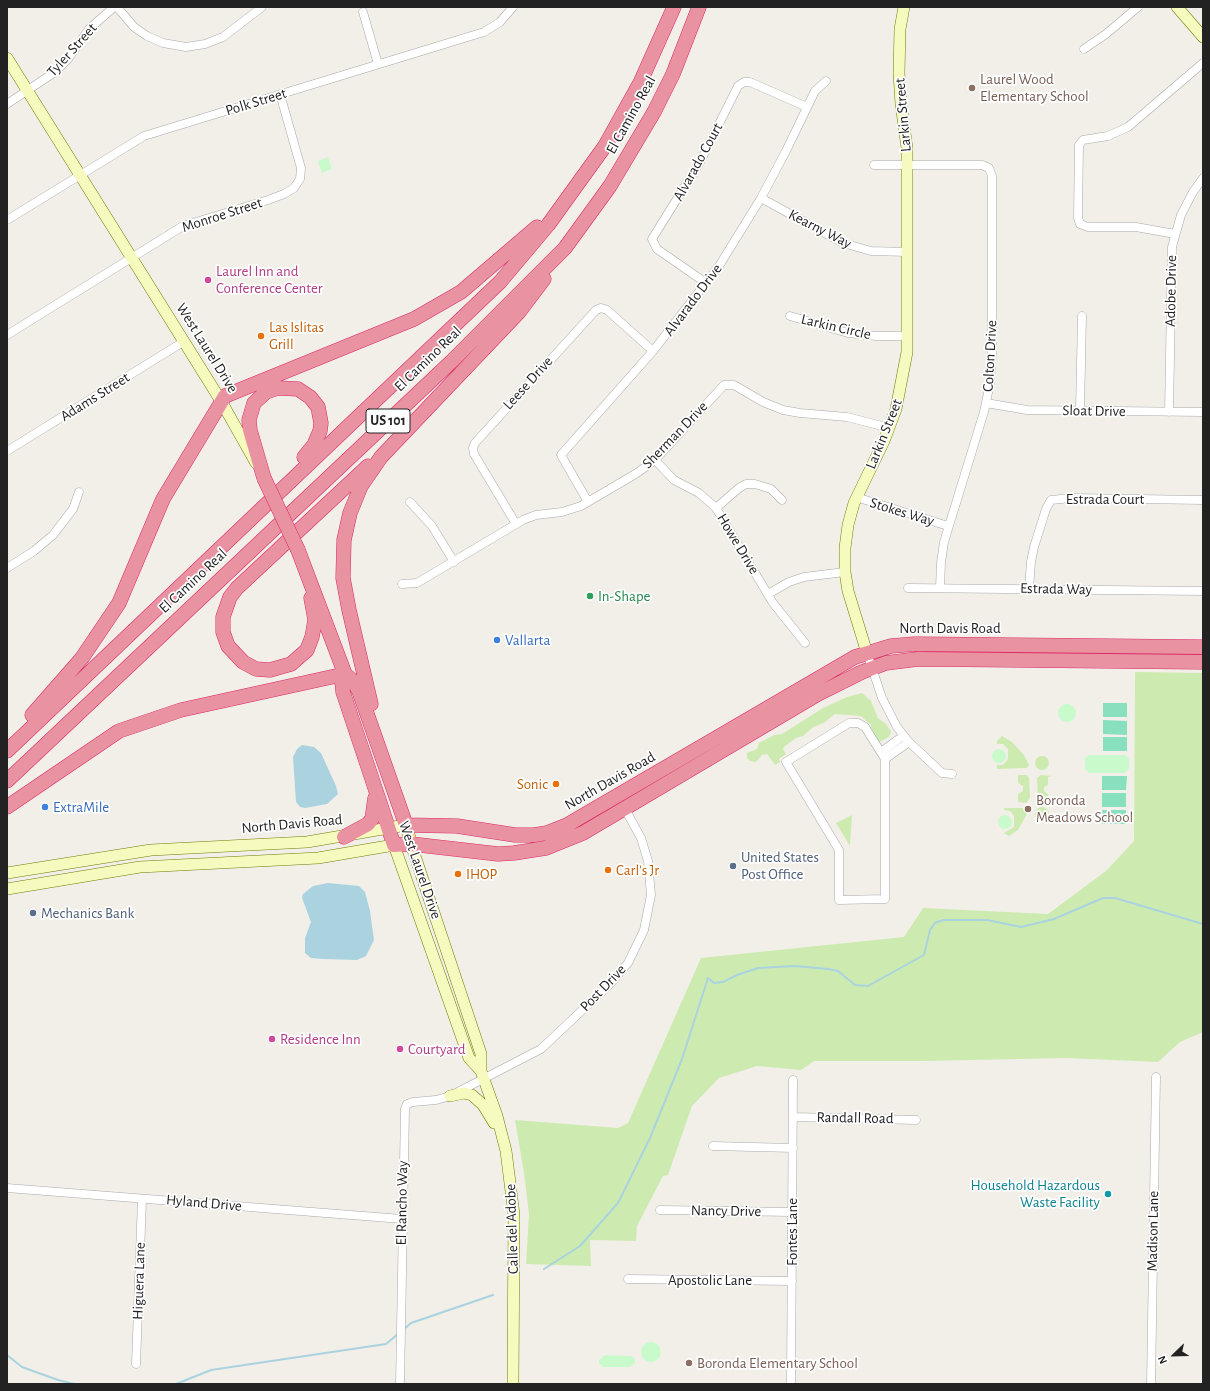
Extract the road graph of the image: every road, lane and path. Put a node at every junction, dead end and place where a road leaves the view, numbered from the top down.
1 (116, 7) edge
2 (262, 7) edge
3 (513, 7) edge
4 (674, 7) edge
5 (699, 7) edge
6 (902, 7) edge
7 (1138, 7) edge
8 (1177, 7) edge
9 (363, 12) dead end
10 (1203, 37) edge
11 (1084, 49) dead end
12 (7, 58) edge
13 (1203, 63) edge
14 (378, 64) junction
15 (826, 82) dead end
16 (27, 92) junction
17 (280, 94) junction
18 (7, 104) edge
19 (807, 107) junction
20 (874, 165) dead end
21 (907, 165) junction
22 (80, 175) junction
23 (1203, 178) edge
24 (577, 185) junction
25 (761, 198) junction
26 (7, 220) edge
27 (1175, 234) junction
28 (565, 248) junction
29 (907, 252) junction
30 (131, 258) junction
31 (706, 283) junction
32 (790, 316) dead end
33 (1082, 316) dead end
34 (7, 335) edge
35 (906, 336) junction
36 (183, 342) junction
37 (653, 351) junction
38 (221, 401) junction
39 (986, 403) junction
40 (1080, 410) junction
41 (1168, 412) junction
42 (1203, 412) edge
43 (890, 428) junction
44 (398, 438) junction
45 (7, 451) edge
46 (655, 460) junction
47 (264, 478) junction
48 (79, 492) dead end
49 (856, 497) junction
50 (782, 500) dead end
51 (1203, 500) edge
52 (410, 502) dead end
53 (588, 502) junction
54 (716, 508) junction
55 (258, 511) junction
56 (516, 524) junction
57 (948, 526) junction
58 (454, 562) junction
59 (7, 568) edge
60 (306, 568) junction
61 (845, 572) junction
62 (402, 584) dead end
63 (908, 588) dead end
64 (940, 588) junction
65 (1029, 588) junction
66 (1203, 591) edge
67 (768, 594) junction
68 (805, 643) dead end
69 (1203, 647) edge
70 (867, 653) junction
71 (1203, 662) edge
72 (872, 668) junction
73 (345, 674) junction
74 (906, 739) junction
75 (7, 751) edge
76 (883, 755) junction
77 (383, 757) junction
78 (952, 774) dead end
79 (7, 781) edge
80 (375, 792) junction
81 (7, 807) edge
82 (625, 809) junction
83 (406, 825) junction
84 (388, 829) junction
85 (344, 837) junction
86 (411, 844) junction
87 (394, 845) junction
88 (7, 873) edge
89 (7, 890) edge
90 (483, 1075) junction
91 (1156, 1077) dead end
92 (793, 1080) dead end
93 (450, 1096) junction
94 (793, 1117) junction
95 (916, 1120) dead end
96 (713, 1146) dead end
97 (793, 1148) junction
98 (506, 1151) junction
99 (7, 1188) edge
100 (142, 1199) junction
101 (660, 1210) dead end
102 (792, 1212) junction
103 (402, 1219) junction
104 (628, 1280) dead end
105 (792, 1281) junction
106 (136, 1364) dead end
107 (400, 1384) edge
108 (513, 1384) edge
109 (791, 1384) edge
110 (1152, 1384) edge

1 - 2 street
1 - 16 street, Tyler Street
3 - 14 street, Polk Street
4 - 24 highway, El Camino Real / US 101
5 - 28 highway, El Camino Real / US 101
6 - 21 street, Larkin Street
7 - 11 street
8 - 10 street
9 - 14 street
12 - 16 street, West Laurel Drive
13 - 27 street
14 - 17 street, Polk Street
15 - 19 street, Alvarado Drive
16 - 18 street, Tyler Street
16 - 22 street, West Laurel Drive
17 - 22 street, Polk Street
17 - 30 street, Monroe Street
19 - 25 street, Alvarado Drive
19 - 31 street, Alvarado Court
20 - 21 street
21 - 29 street, Larkin Street
21 - 39 street, Colton Drive
22 - 26 street, Polk Street
22 - 30 street, West Laurel Drive
23 - 27 street, Adobe Drive
24 - 38 highway
24 - 55 highway, El Camino Real / US 101
25 - 29 street, Kearny Way
25 - 31 street, Alvarado Drive
27 - 41 street, Adobe Drive
28 - 44 highway
28 - 79 highway, El Camino Real / US 101
29 - 35 street, Larkin Street
30 - 34 street, Monroe Street
30 - 36 street, West Laurel Drive
31 - 37 street, Alvarado Drive
32 - 35 street, Larkin Circle
33 - 40 street
35 - 43 street, Larkin Street
36 - 38 street, West Laurel Drive
36 - 45 street, Adams Street
37 - 53 street, Alvarado Drive
37 - 56 street, Leese Drive
38 - 47 street, West Laurel Drive
38 - 75 highway
39 - 40 street, Sloat Drive
39 - 57 street, Colton Drive
40 - 41 street, Sloat Drive
41 - 42 street, Sloat Drive
43 - 46 street, Sherman Drive
43 - 49 street, Larkin Street
44 - 60 highway
44 - 77 highway
46 - 53 street, Sherman Drive
46 - 54 street, Howe Drive
47 - 55 highway
47 - 60 highway, West Laurel Drive, bridge
48 - 59 street
49 - 57 street, Stokes Way
49 - 61 street, Larkin Street
50 - 54 street
51 - 65 street, Estrada Court
52 - 58 street
53 - 56 street, Sherman Drive
54 - 67 street, Howe Drive
55 - 75 highway, El Camino Real / US 101
56 - 58 street, Sherman Drive
57 - 64 street, Colton Drive
58 - 62 street, Sherman Drive
60 - 73 highway, West Laurel Drive
61 - 67 street
61 - 70 street, Larkin Street
63 - 64 street, Estrada Way
64 - 65 street, Estrada Way
65 - 66 street, Estrada Way
67 - 68 street, Howe Drive
69 - 70 highway, North Davis Road
70 - 72 street, Larkin Street
70 - 83 highway, North Davis Road
71 - 72 highway, North Davis Road
72 - 74 street, Larkin Street
72 - 82 highway, North Davis Road
73 - 77 highway, West Laurel Drive
73 - 80 highway, West Laurel Drive
73 - 81 highway
74 - 76 street
74 - 78 street, Larkin Street
76 - 76 street
77 - 83 highway, West Laurel Drive
80 - 84 highway, West Laurel Drive
80 - 85 highway
82 - 86 highway, North Davis Road
82 - 90 street, Post Drive
83 - 84 street, North Davis Road
83 - 86 main road, West Laurel Drive
84 - 85 street, North Davis Road
84 - 87 highway, West Laurel Drive
85 - 88 street, North Davis Road
86 - 87 highway, North Davis Road
86 - 90 street, West Laurel Drive
87 - 89 street, North Davis Road
87 - 90 street, West Laurel Drive
90 - 93 street, El Rancho Way
90 - 98 street, Calle del Adobe
91 - 110 street, Madison Lane
92 - 94 street, Fontes Lane
93 - 98 street
93 - 103 street, El Rancho Way
94 - 95 street, Randall Road
94 - 97 street, Fontes Lane
96 - 97 street
97 - 102 street, Fontes Lane
98 - 108 street, Calle del Adobe
99 - 100 street, Hyland Drive
100 - 103 street, Hyland Drive
100 - 106 street, Higuera Lane
101 - 102 street, Nancy Drive
102 - 105 street, Fontes Lane
103 - 107 street, El Rancho Way
104 - 105 street, Apostolic Lane
105 - 109 street, Fontes Lane

